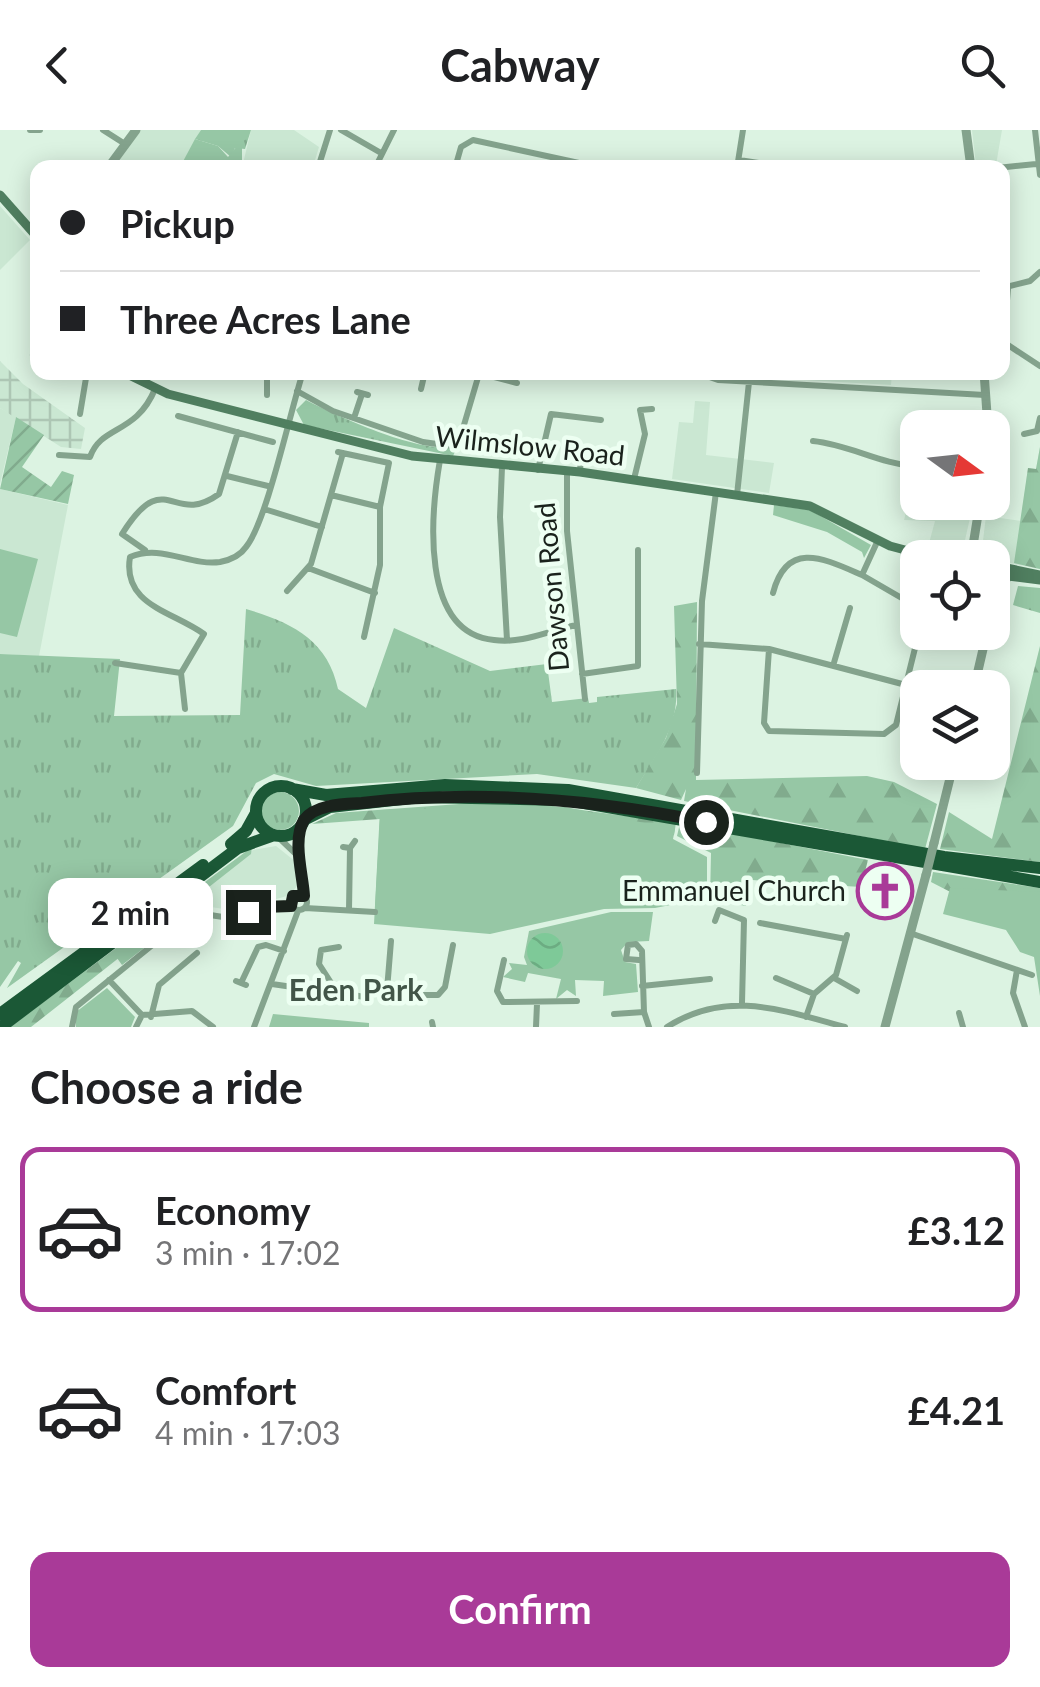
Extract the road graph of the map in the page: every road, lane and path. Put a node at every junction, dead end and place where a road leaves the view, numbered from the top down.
1 (30, 130) edge
2 (40, 130) edge
3 (103, 130) edge
4 (136, 130) edge
5 (330, 130) edge
6 (340, 130) edge
7 (394, 130) edge
8 (743, 130) edge
9 (966, 130) edge
10 (1034, 130) edge
11 (125, 144) junction
12 (381, 153) junction
13 (114, 160) edge
14 (321, 160) edge
15 (378, 160) edge
16 (457, 160) edge
17 (565, 160) edge
18 (739, 160) edge
19 (970, 160) edge
20 (1036, 164) junction
21 (1010, 165) edge
22 (1040, 176) edge
23 (0, 195) edge
24 (30, 229) edge
25 (1040, 272) edge
26 (1010, 286) edge
27 (1010, 346) edge
28 (1040, 366) edge
29 (86, 380) edge
30 (138, 380) edge
31 (268, 380) edge
32 (301, 380) edge
33 (423, 380) edge
34 (475, 380) edge
35 (505, 380) edge
36 (727, 380) edge
37 (984, 380) edge
38 (750, 382) junction
39 (517, 383) dead end
40 (155, 389) junction
41 (420, 389) dead end
42 (297, 391) junction
43 (362, 394) dead end
44 (268, 395) dead end
45 (985, 395) junction
46 (652, 409) dead end
47 (986, 410) edge
48 (80, 414) dead end
49 (178, 416) dead end
50 (354, 418) junction
51 (1040, 418) edge
52 (601, 420) dead end
53 (286, 427) junction
54 (238, 432) junction
55 (1024, 435) dead end
56 (813, 440) dead end
57 (273, 442) dead end
58 (588, 448) dead end
59 (59, 455) dead end
60 (440, 460) junction
61 (900, 464) edge
62 (502, 467) junction
63 (538, 470) junction
64 (567, 472) junction
65 (580, 472) junction
66 (226, 476) junction
67 (634, 479) junction
68 (268, 486) junction
69 (716, 492) junction
70 (331, 495) junction
71 (737, 495) junction
72 (380, 506) junction
73 (264, 509) junction
74 (322, 527) junction
75 (878, 540) junction
76 (900, 546) edge
77 (146, 550) junction
78 (638, 550) dead end
79 (308, 568) junction
80 (1010, 574) edge
81 (862, 575) junction
82 (1040, 578) edge
83 (287, 591) dead end
84 (376, 593) junction
85 (772, 593) dead end
86 (900, 597) edge
87 (850, 608) dead end
88 (578, 625) junction
89 (364, 637) dead end
90 (508, 641) junction
91 (700, 644) junction
92 (769, 649) junction
93 (115, 663) dead end
94 (833, 666) junction
95 (181, 673) junction
96 (582, 674) junction
97 (900, 684) edge
98 (584, 699) dead end
99 (900, 705) edge
100 (185, 709) dead end
101 (697, 773) dead end
102 (950, 780) edge
103 (292, 789) junction
104 (256, 812) junction
105 (304, 821) junction
106 (276, 836) junction
107 (349, 845) dead end
108 (300, 858) junction
109 (1040, 868) edge
110 (1040, 882) edge
111 (299, 902) junction
112 (349, 910) junction
113 (375, 912) dead end
114 (715, 921) dead end
115 (760, 923) dead end
116 (910, 933) junction
117 (335, 945) dead end
118 (392, 946) dead end
119 (284, 951) junction
120 (450, 951) dead end
121 (195, 959) dead end
122 (504, 960) dead end
123 (639, 960) dead end
124 (1017, 970) junction
125 (1032, 975) dead end
126 (776, 978) dead end
127 (834, 978) junction
128 (710, 979) dead end
129 (109, 980) junction
130 (241, 983) dead end
131 (272, 984) junction
132 (331, 984) junction
133 (642, 986) junction
134 (386, 990) junction
135 (857, 991) dead end
136 (814, 994) junction
137 (578, 1000) dead end
138 (742, 1003) junction
139 (537, 1004) junction
140 (644, 1012) junction
141 (959, 1012) dead end
142 (0, 1014) edge
143 (614, 1014) dead end
144 (146, 1016) junction
145 (806, 1017) junction
146 (824, 1024) edge
147 (1, 1027) edge
148 (72, 1027) edge
149 (136, 1027) edge
150 (213, 1027) edge
151 (254, 1027) edge
152 (536, 1027) edge
153 (649, 1027) edge
154 (666, 1027) edge
155 (845, 1027) edge
156 (884, 1027) edge
157 (964, 1027) edge
158 (1024, 1027) edge

1 - 2 street
3 - 11 street
4 - 11 street
5 - 14 street
6 - 12 street
7 - 12 street
8 - 18 street
9 - 19 street
10 - 20 street
11 - 13 street
12 - 15 street
16 - 17 street
20 - 21 street
20 - 22 street
23 - 24 main road
25 - 26 street
27 - 28 street
29 - 48 street
30 - 40 main road, Wilmslow Road
31 - 44 street
32 - 42 street
33 - 41 street
34 - 50 street, Wilmslow Road
35 - 39 street
36 - 38 street
37 - 45 street
38 - 45 street
38 - 71 street
40 - 53 main road, Wilmslow Road
40 - 59 street
42 - 50 street, Wilmslow Road
42 - 53 street
43 - 50 street
45 - 47 street
46 - 67 street
49 - 54 street
51 - 55 street
52 - 63 street
53 - 60 main road, Wilmslow Road
53 - 68 street
54 - 57 street
54 - 66 street
56 - 61 street
58 - 65 street
60 - 62 main road, Wilmslow Road
60 - 90 street
62 - 63 main road, Wilmslow Road
62 - 90 street
63 - 64 main road, Wilmslow Road
64 - 65 main road, Wilmslow Road
64 - 88 street, Dawson Road
65 - 67 main road, Wilmslow Road
66 - 68 street
66 - 77 street
67 - 69 main road, Wilmslow Road
68 - 73 street
69 - 71 main road, Wilmslow Road
69 - 91 street
70 - 72 street
70 - 72 street
70 - 74 street
71 - 75 main road, Wilmslow Road
72 - 84 street
73 - 74 street
73 - 77 street
74 - 79 street
75 - 76 main road, Wilmslow Road
75 - 81 street
77 - 95 street
78 - 96 street
79 - 83 street
79 - 84 street
80 - 82 main road
81 - 85 street
81 - 86 street
84 - 89 street
87 - 94 street
88 - 90 street
88 - 96 street, Dawson Road
91 - 92 street
91 - 101 street
92 - 94 street
92 - 99 street
93 - 95 street
94 - 97 street
95 - 100 street
96 - 98 street, Dawson Road
102 - 116 street, bridge
103 - 104 highway
103 - 105 highway
103 - 109 highway
104 - 106 highway
104 - 142 highway
105 - 106 highway
105 - 108 street
105 - 110 highway
106 - 108 street
106 - 147 highway
107 - 112 street
108 - 111 street
111 - 112 street
111 - 119 street
111 - 129 street
112 - 113 street
114 - 138 street
115 - 127 street
116 - 124 street
116 - 156 street
117 - 132 street
118 - 134 street
119 - 130 street
119 - 131 street
120 - 134 street
121 - 144 street
122 - 139 street
123 - 133 street
124 - 125 street
124 - 158 street
126 - 136 street
127 - 135 street
127 - 136 street
128 - 133 street
129 - 144 street
129 - 148 street
131 - 132 street
131 - 151 street
132 - 134 street
133 - 140 street
136 - 145 street
137 - 139 street
138 - 145 street
138 - 154 street
139 - 152 street
140 - 143 street
140 - 153 street
141 - 157 street
144 - 149 street
144 - 150 street
145 - 146 street
146 - 155 street

